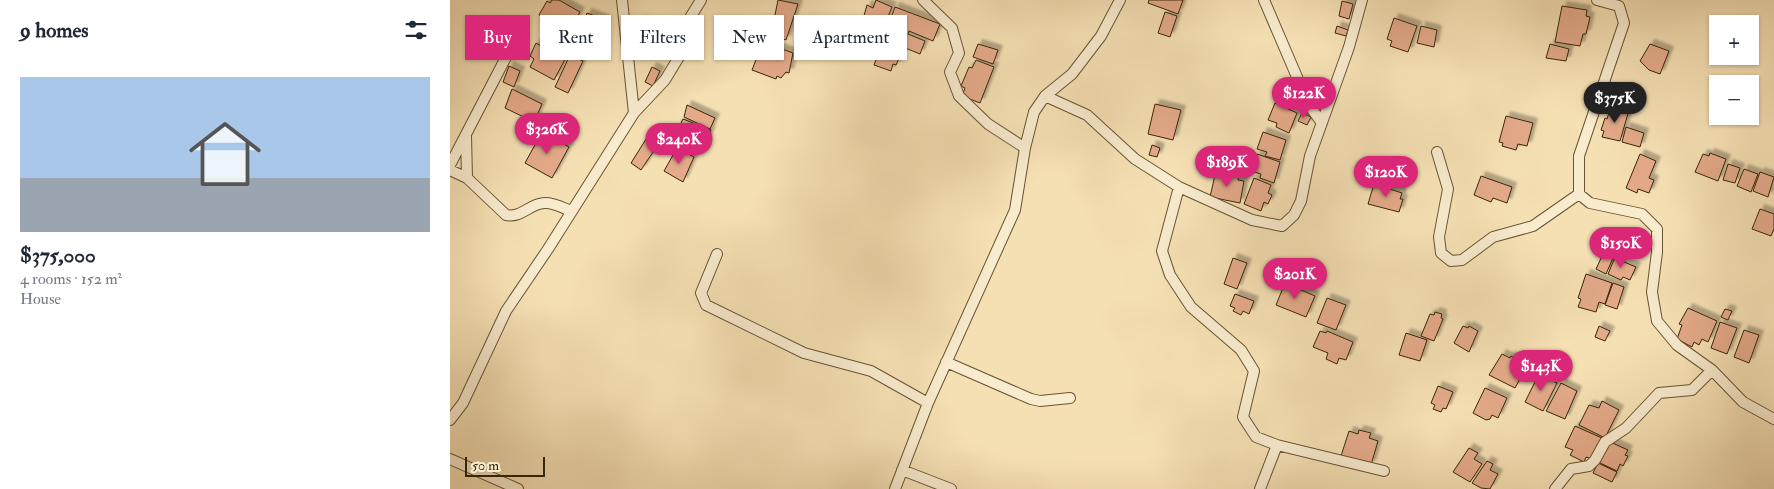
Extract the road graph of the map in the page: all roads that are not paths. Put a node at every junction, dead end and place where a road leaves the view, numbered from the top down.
1 (622, 0) edge
2 (701, 0) edge
3 (923, 0) edge
4 (1120, 0) edge
5 (1264, 0) edge
6 (1362, 0) edge
7 (1597, 0) edge
8 (505, 60) edge
9 (1045, 96) junction
10 (634, 113) junction
11 (1322, 123) junction
12 (466, 134) junction
13 (1025, 148) junction
14 (1437, 152) dead end
15 (450, 166) edge
16 (450, 170) edge
17 (467, 178) junction
18 (1179, 187) junction
19 (1579, 194) junction
20 (571, 211) junction
21 (717, 254) dead end
22 (946, 362) junction
23 (1712, 370) junction
24 (1070, 398) dead end
25 (928, 403) junction
26 (1774, 419) edge
27 (450, 420) edge
28 (1277, 445) junction
29 (450, 459) edge
30 (902, 470) junction
31 (1384, 471) dead end
32 (518, 489) edge
33 (895, 489) edge
34 (951, 489) edge
35 (1260, 489) edge
36 (1556, 489) edge

1 - 10 street
2 - 10 street
3 - 13 street
4 - 9 street
5 - 11 street
6 - 11 street
7 - 19 street
8 - 12 street
9 - 13 street
9 - 18 street
10 - 20 street
11 - 18 street
12 - 15 street
12 - 17 street
13 - 22 street
14 - 19 street
16 - 17 street
17 - 20 street
18 - 28 street
19 - 23 street
20 - 27 street
21 - 25 street
22 - 24 street
22 - 25 street
23 - 26 street
23 - 36 street
25 - 30 street
28 - 31 street
28 - 35 street
29 - 32 street
30 - 33 street
30 - 34 street

